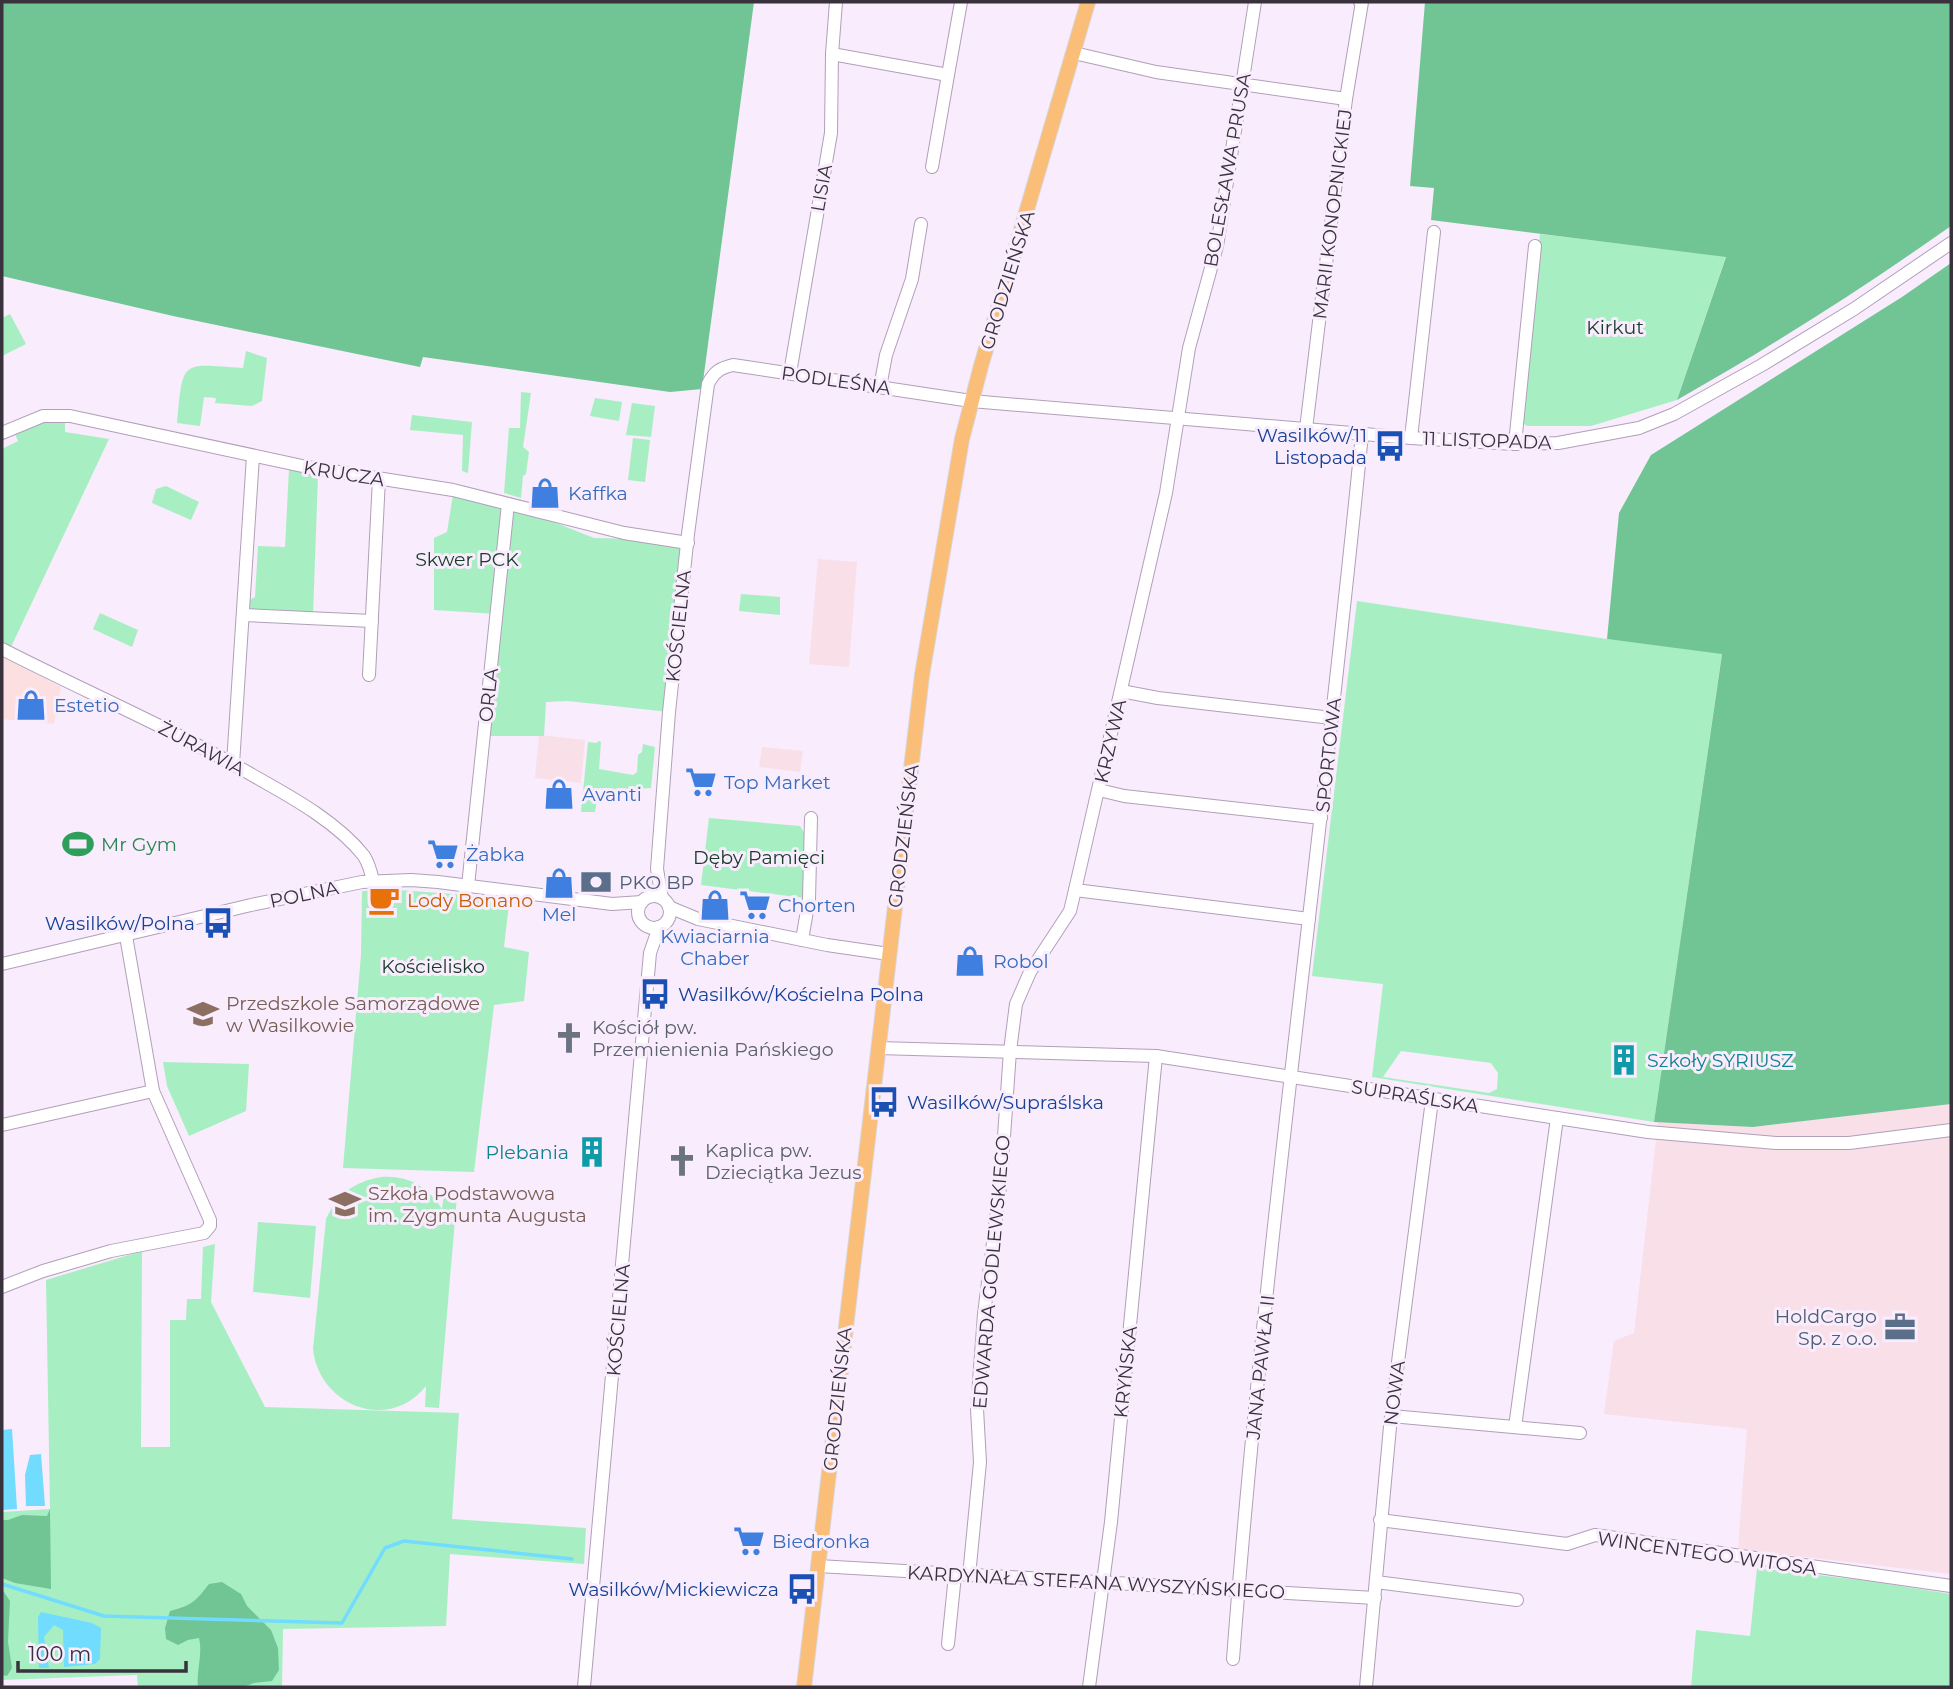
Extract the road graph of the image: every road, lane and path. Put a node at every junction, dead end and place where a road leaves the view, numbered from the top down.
1 (836, 2) edge
2 (961, 2) edge
3 (1088, 2) edge
4 (1255, 2) edge
5 (1360, 2) edge
6 (1074, 53) junction
7 (832, 54) junction
8 (948, 75) junction
9 (1243, 85) junction
10 (1346, 99) junction
11 (932, 167) dead end
12 (921, 224) dead end
13 (1434, 232) dead end
14 (1951, 243) edge
15 (1535, 246) dead end
16 (790, 373) junction
17 (708, 384) joint
18 (880, 387) junction
19 (971, 401) junction
20 (1177, 418) junction
21 (1306, 429) junction
22 (2, 433) edge
23 (1362, 434) junction
24 (1411, 438) junction
25 (1516, 444) junction
26 (253, 456) junction
27 (379, 479) junction
28 (508, 504) junction
29 (688, 543) junction
30 (243, 615) junction
31 (372, 621) junction
32 (2, 649) edge
33 (369, 675) dead end
34 (1121, 691) junction
35 (1332, 718) junction
36 (233, 764) junction
37 (1099, 790) junction
38 (811, 818) dead end
39 (1321, 818) junction
40 (373, 881) junction
41 (468, 886) junction
42 (1076, 890) junction
43 (654, 912) junction
44 (1309, 919) junction
45 (126, 936) junction
46 (802, 940) junction
47 (889, 954) junction
48 (2, 964) edge
49 (878, 1048) junction
50 (1010, 1051) junction
51 (1156, 1056) junction
52 (1290, 1075) junction
53 (153, 1091) junction
54 (1432, 1100) junction
55 (1557, 1118) junction
56 (2, 1125) edge
57 (1951, 1130) edge
58 (2, 1287) edge
59 (1391, 1416) junction
60 (1515, 1427) junction
61 (1580, 1433) dead end
62 (1380, 1520) junction
63 (818, 1566) junction
64 (955, 1575) junction
65 (969, 1576) junction
66 (1376, 1582) junction
67 (1104, 1584) junction
68 (1951, 1586) edge
69 (1238, 1588) junction
70 (1375, 1598) junction
71 (1517, 1600) dead end
72 (947, 1644) dead end
73 (1233, 1659) dead end
74 (584, 1687) edge
75 (804, 1687) edge
76 (1089, 1687) edge
77 (1366, 1687) edge

1 - 7 street, LISIA
2 - 8 street
3 - 6 main road, GRODZIEŃSKA
4 - 9 street, BOLESŁAWA PRUSA
5 - 10 street, MARII KONOPNICKIEJ
6 - 9 street
6 - 19 main road, GRODZIEŃSKA
7 - 8 street
7 - 16 street, LISIA
8 - 11 street
9 - 10 street
9 - 20 street, BOLESŁAWA PRUSA
10 - 21 street, MARII KONOPNICKIEJ
12 - 18 street
13 - 24 street
14 - 25 street, 11 LISTOPADA
15 - 25 street
16 - 17 street, PODLEŚNA
16 - 18 street, PODLEŚNA
17 - 29 street, KOŚCIELNA
18 - 19 street, PODLEŚNA
19 - 20 street, 11 LISTOPADA
19 - 47 main road, GRODZIEŃSKA
20 - 21 street, 11 LISTOPADA
20 - 34 street, KRZYWA
21 - 23 street, 11 LISTOPADA
22 - 26 street, KRUCZA
23 - 24 street, 11 LISTOPADA
23 - 35 street, SPORTOWA
24 - 25 street, 11 LISTOPADA
26 - 27 street, KRUCZA
26 - 30 street
27 - 28 street, KRUCZA
27 - 31 street
28 - 29 street, KRUCZA
28 - 41 street, ORLA
29 - 43 street, KOŚCIELNA
30 - 31 street
30 - 36 street
31 - 33 street
32 - 36 street, ŻURAWIA
34 - 35 street
34 - 37 street, KRZYWA
35 - 39 street, SPORTOWA
36 - 40 street, ŻURAWIA
37 - 39 street
37 - 42 street, KRZYWA
38 - 46 street
39 - 44 street, SPORTOWA
40 - 41 street, POLNA
40 - 45 street, POLNA
41 - 43 street, POLNA
42 - 44 street
42 - 50 street, KRZYWA
43 - 46 street, POLNA
43 - 74 street, KOŚCIELNA
44 - 52 street, SPORTOWA
45 - 48 street, POLNA
45 - 53 street
46 - 47 street, POLNA
47 - 49 main road, GRODZIEŃSKA
49 - 50 street, SUPRAŚLSKA
49 - 63 main road, GRODZIEŃSKA
50 - 51 street, SUPRAŚLSKA
50 - 65 street, EDWARDA GODLEWSKIEGO
51 - 52 street, SUPRAŚLSKA
51 - 67 street, KRYŃSKA
52 - 54 street, SUPRAŚLSKA
52 - 69 street, JANA PAWŁA II
53 - 56 street
53 - 58 street
54 - 55 street, SUPRAŚLSKA
54 - 59 street, NOWA
55 - 57 street, SUPRAŚLSKA
55 - 60 street
59 - 60 street
59 - 62 street, NOWA
60 - 61 street
62 - 66 street, NOWA
62 - 68 street, WINCENTEGO WITOSA
63 - 64 street, KARDYNAŁA STEFANA WYSZYŃSKIEGO
63 - 75 main road, GRODZIEŃSKA
64 - 65 street, KARDYNAŁA STEFANA WYSZYŃSKIEGO
64 - 72 street
65 - 67 street, KARDYNAŁA STEFANA WYSZYŃSKIEGO
66 - 70 street, NOWA
66 - 71 street
67 - 69 street, KARDYNAŁA STEFANA WYSZYŃSKIEGO
67 - 76 street, KRYŃSKA
69 - 70 street, KARDYNAŁA STEFANA WYSZYŃSKIEGO
69 - 73 street, JANA PAWŁA II
70 - 77 street, NOWA

